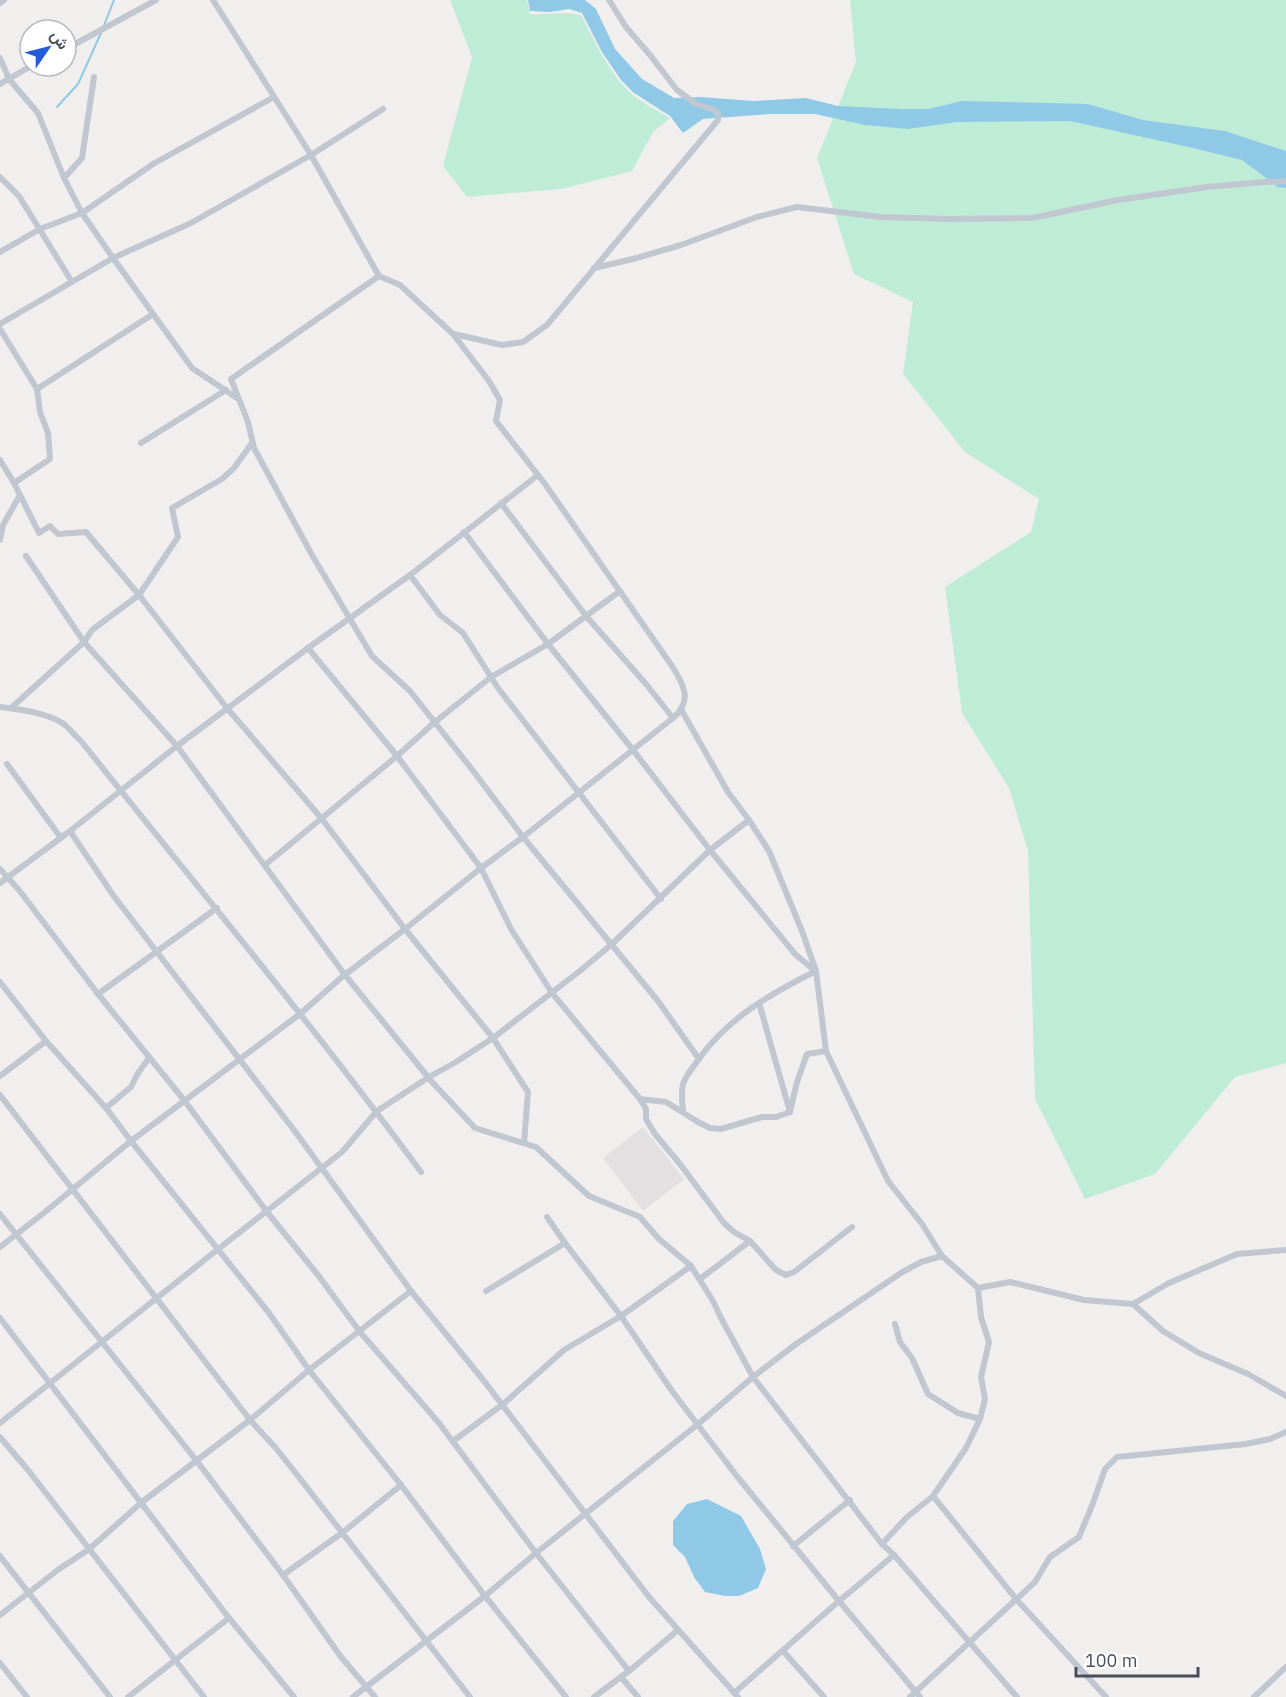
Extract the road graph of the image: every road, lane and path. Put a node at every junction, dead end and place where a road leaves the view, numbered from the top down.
1 (4, 0) edge
2 (156, 0) edge
3 (213, 0) edge
4 (609, 0) edge
5 (0, 3) edge
6 (78, 42) edge
7 (0, 58) edge
8 (18, 74) edge
9 (94, 77) dead end
10 (9, 79) junction
11 (0, 84) edge
12 (274, 97) junction
13 (383, 109) dead end
14 (311, 155) junction
15 (0, 177) edge
16 (64, 178) junction
17 (1286, 182) edge
18 (82, 213) junction
19 (40, 229) junction
20 (0, 252) edge
21 (113, 258) junction
22 (594, 268) junction
23 (379, 276) junction
24 (72, 282) junction
25 (153, 314) junction
26 (0, 324) edge
27 (0, 329) edge
28 (453, 334) junction
29 (37, 389) junction
30 (226, 390) junction
31 (238, 398) junction
32 (141, 442) dead end
33 (252, 443) junction
34 (0, 460) edge
35 (538, 475) junction
36 (14, 483) junction
37 (20, 495) junction
38 (501, 503) junction
39 (464, 532) junction
40 (0, 540) edge
41 (26, 556) dead end
42 (410, 575) junction
43 (620, 591) junction
44 (139, 595) junction
45 (586, 616) junction
46 (349, 620) junction
47 (84, 642) junction
48 (548, 644) junction
49 (308, 648) junction
50 (491, 677) junction
51 (0, 707) edge
52 (11, 708) junction
53 (227, 708) junction
54 (682, 711) junction
55 (673, 718) junction
56 (435, 722) junction
57 (177, 746) junction
58 (633, 750) junction
59 (396, 756) junction
60 (7, 764) dead end
61 (120, 791) junction
62 (579, 792) junction
63 (322, 819) junction
64 (749, 819) junction
65 (70, 831) junction
66 (61, 837) junction
67 (523, 837) junction
68 (710, 850) junction
69 (265, 865) junction
70 (481, 868) junction
71 (0, 869) edge
72 (7, 878) junction
73 (0, 883) edge
74 (661, 899) junction
75 (217, 908) junction
76 (405, 929) junction
77 (611, 945) junction
78 (158, 951) junction
79 (816, 971) junction
80 (345, 975) junction
81 (0, 982) edge
82 (552, 993) junction
83 (98, 994) junction
84 (759, 1003) junction
85 (300, 1014) junction
86 (493, 1038) junction
87 (46, 1041) junction
88 (826, 1051) junction
89 (149, 1058) junction
90 (241, 1059) junction
91 (699, 1059) junction
92 (0, 1076) edge
93 (429, 1077) junction
94 (0, 1095) edge
95 (640, 1100) junction
96 (184, 1101) junction
97 (106, 1108) junction
98 (683, 1111) junction
99 (377, 1112) junction
100 (790, 1112) junction
101 (131, 1141) junction
102 (524, 1143) junction
103 (322, 1168) junction
104 (421, 1172) dead end
105 (72, 1190) junction
106 (267, 1212) junction
107 (0, 1214) edge
108 (547, 1217) dead end
109 (852, 1227) dead end
110 (15, 1235) junction
111 (750, 1241) junction
112 (564, 1243) junction
113 (0, 1247) edge
114 (217, 1250) junction
115 (1286, 1250) edge
116 (942, 1256) junction
117 (691, 1266) junction
118 (700, 1279) junction
119 (978, 1288) junction
120 (411, 1291) junction
121 (486, 1291) dead end
122 (157, 1298) junction
123 (1133, 1304) junction
124 (621, 1316) junction
125 (0, 1318) edge
126 (895, 1324) dead end
127 (360, 1332) junction
128 (101, 1343) junction
129 (309, 1370) junction
130 (753, 1377) junction
131 (50, 1382) junction
132 (1286, 1396) edge
133 (502, 1405) junction
134 (980, 1419) junction
135 (250, 1420) junction
136 (0, 1423) edge
137 (697, 1425) junction
138 (1286, 1432) edge
139 (0, 1437) edge
140 (453, 1441) junction
141 (196, 1460) junction
142 (401, 1485) junction
143 (933, 1496) junction
144 (850, 1500) junction
145 (142, 1502) junction
146 (585, 1514) junction
147 (342, 1533) junction
148 (882, 1544) junction
149 (793, 1546) junction
150 (88, 1550) junction
151 (536, 1552) junction
152 (0, 1556) edge
153 (894, 1556) junction
154 (283, 1575) junction
155 (29, 1592) junction
156 (485, 1596) junction
157 (1017, 1600) junction
158 (839, 1601) junction
159 (0, 1615) edge
160 (229, 1618) junction
161 (678, 1630) junction
162 (425, 1641) junction
163 (969, 1643) junction
164 (783, 1651) junction
165 (175, 1661) junction
166 (0, 1663) edge
167 (1283, 1669) edge
168 (629, 1671) junction
169 (621, 1677) junction
170 (1286, 1677) edge
171 (366, 1686) junction
172 (736, 1695) edge
173 (915, 1695) edge
174 (27, 1697) edge
175 (110, 1697) edge
176 (128, 1697) edge
177 (204, 1697) edge
178 (294, 1697) edge
179 (353, 1697) edge
180 (375, 1697) edge
181 (470, 1697) edge
182 (566, 1697) edge
183 (594, 1697) edge
184 (638, 1697) edge
185 (824, 1697) edge
186 (1017, 1697) edge
187 (1106, 1697) edge
188 (1254, 1697) edge

1 - 5 street
2 - 6 street
3 - 12 street
4 - 22 street
7 - 10 street
8 - 10 street
9 - 16 street
10 - 11 street
10 - 16 street
12 - 14 street
12 - 18 street
13 - 14 street
14 - 21 street
14 - 23 street
15 - 19 street
16 - 18 street
17 - 22 street
18 - 19 street
18 - 21 street
19 - 20 street
19 - 24 street
21 - 24 street
21 - 25 street
22 - 28 street
23 - 28 street
23 - 31 street
24 - 26 street
25 - 29 street
25 - 30 street
27 - 29 street
28 - 35 street
29 - 36 street
30 - 31 street
30 - 32 street
31 - 33 street
33 - 44 street
33 - 46 street
34 - 36 street
35 - 38 street
35 - 43 street
36 - 37 street
37 - 40 street
37 - 44 street
38 - 39 street
38 - 45 street
39 - 42 street
39 - 48 street
41 - 47 street
42 - 46 street
42 - 50 street
43 - 45 street
43 - 54 street
44 - 47 street
44 - 53 street
45 - 48 street
45 - 55 street
46 - 49 street
46 - 56 street
47 - 52 street
47 - 57 street
48 - 50 street
48 - 58 street
49 - 53 street
49 - 59 street
50 - 56 street
50 - 62 street
51 - 52 street
52 - 61 street
53 - 57 street
53 - 63 street
54 - 55 street
54 - 64 street
55 - 58 street
56 - 59 street
56 - 67 street
57 - 61 street
57 - 69 street
58 - 62 street
58 - 68 street
59 - 63 street
59 - 70 street
60 - 66 street
61 - 65 street
61 - 75 street
62 - 67 street
62 - 74 street
63 - 69 street
63 - 76 street
64 - 68 street
64 - 79 street
65 - 66 street
65 - 78 street
66 - 72 street
67 - 70 street
67 - 77 street
68 - 74 street
68 - 79 street
69 - 80 street
70 - 76 street
70 - 82 street
71 - 72 street
72 - 73 street
72 - 83 street
74 - 77 street
75 - 78 street
75 - 85 street
76 - 80 street
76 - 86 street
77 - 82 street
77 - 91 street
78 - 83 street
78 - 90 street
79 - 84 street
79 - 88 street
80 - 85 street
80 - 93 street
81 - 87 street
82 - 86 street
82 - 95 street
83 - 89 street
84 - 91 street
84 - 100 street
85 - 90 street
85 - 99 street
86 - 93 street
86 - 102 street
87 - 92 street
87 - 97 street
88 - 100 street
88 - 116 street
89 - 96 street
89 - 97 street
90 - 96 street
90 - 103 street
91 - 98 street
93 - 99 street
93 - 102 street
94 - 105 street
95 - 98 street
95 - 111 street
96 - 101 street
96 - 106 street
97 - 101 street
98 - 100 street
99 - 103 street
99 - 104 street
101 - 105 street
101 - 114 street
102 - 117 street
103 - 106 street
103 - 120 street
105 - 110 street
105 - 122 street
106 - 114 street
106 - 127 street
107 - 110 street
108 - 112 street
109 - 111 street
110 - 113 street
110 - 128 street
111 - 118 street
112 - 121 street
112 - 124 street
114 - 122 street
114 - 129 street
115 - 123 street
116 - 119 street
116 - 130 street
117 - 118 street
117 - 124 street
118 - 130 street
119 - 123 street
119 - 134 street
120 - 127 street
120 - 133 street
122 - 128 street
122 - 135 street
123 - 132 street
124 - 133 street
124 - 137 street
125 - 131 street
126 - 134 street
127 - 129 street
127 - 140 street
128 - 131 street
128 - 141 street
129 - 135 street
129 - 142 street
130 - 137 street
130 - 144 street
131 - 136 street
131 - 145 street
133 - 140 street
133 - 146 street
134 - 143 street
135 - 141 street
135 - 147 street
137 - 146 street
137 - 149 street
138 - 157 street
139 - 150 street
140 - 151 street
141 - 145 street
141 - 154 street
142 - 147 street
142 - 156 street
143 - 148 street
143 - 157 street
144 - 148 street
144 - 149 street
145 - 150 street
145 - 160 street
146 - 151 street
146 - 161 street
147 - 154 street
147 - 162 street
148 - 153 street
149 - 158 street
150 - 155 street
150 - 165 street
151 - 156 street
151 - 168 street
152 - 155 street
153 - 158 street
153 - 163 street
154 - 171 street
155 - 159 street
155 - 175 street
156 - 162 street
156 - 182 street
157 - 163 street
157 - 187 street
158 - 164 street
158 - 173 street
160 - 165 street
160 - 178 street
161 - 168 street
161 - 172 street
162 - 171 street
162 - 181 street
163 - 173 street
163 - 186 street
164 - 172 street
164 - 185 street
165 - 176 street
165 - 177 street
166 - 174 street
167 - 170 street
167 - 188 street
168 - 169 street
169 - 183 street
169 - 184 street
171 - 179 street
171 - 180 street

